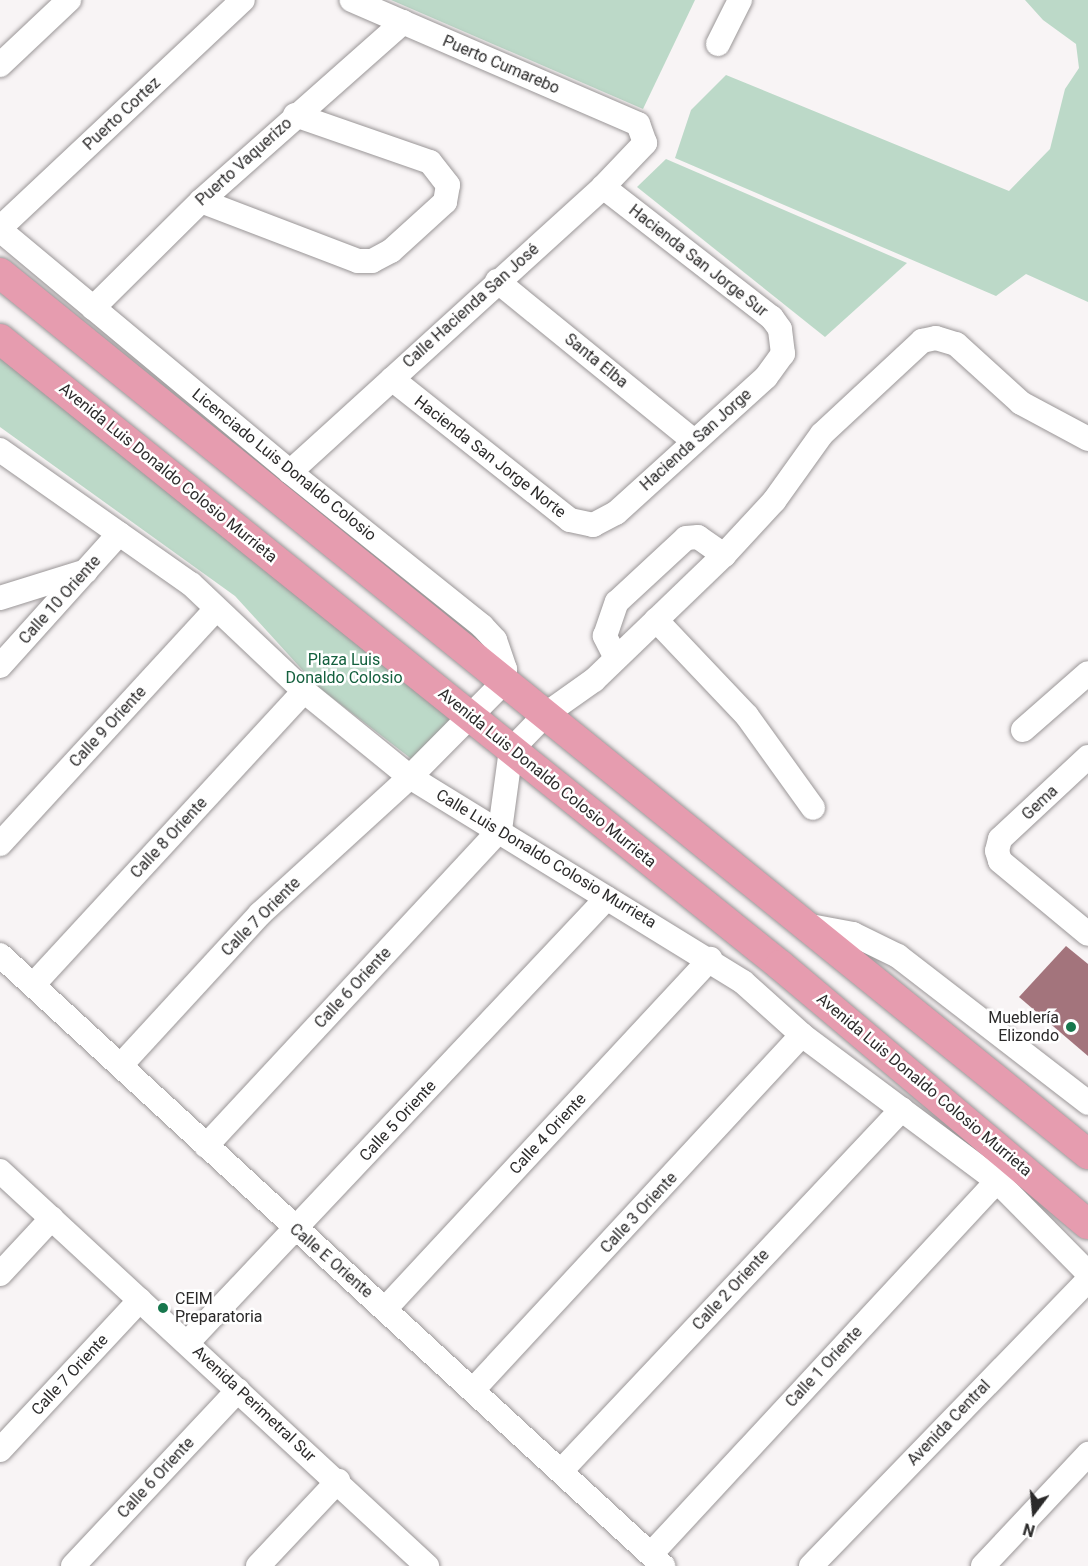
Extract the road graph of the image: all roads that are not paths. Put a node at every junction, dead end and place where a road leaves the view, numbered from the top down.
1 (69, 0) edge
2 (243, 0) edge
3 (352, 0) edge
4 (740, 0) edge
5 (403, 22) junction
6 (718, 44) dead end
7 (0, 66) edge
8 (295, 115) junction
9 (645, 137) joint
10 (603, 188) junction
11 (201, 201) junction
12 (0, 229) edge
13 (0, 273) edge
14 (497, 280) junction
15 (93, 308) junction
16 (0, 339) edge
17 (783, 342) joint
18 (392, 379) junction
19 (1088, 439) edge
20 (694, 441) junction
21 (0, 450) edge
22 (10, 469) edge
23 (290, 472) junction
24 (593, 525) joint
25 (119, 534) junction
26 (724, 555) junction
27 (88, 570) junction
28 (0, 598) edge
29 (216, 609) junction
30 (656, 620) junction
31 (616, 658) junction
32 (0, 666) edge
33 (1088, 673) edge
34 (504, 682) junction
35 (304, 691) junction
36 (546, 714) junction
37 (468, 717) junction
38 (1023, 730) dead end
39 (511, 750) junction
40 (1088, 757) edge
41 (410, 777) junction
42 (1079, 781) edge
43 (813, 808) dead end
44 (500, 830) junction
45 (0, 844) edge
46 (607, 898) junction
47 (803, 925) junction
48 (1088, 934) edge
49 (0, 955) edge
50 (710, 959) junction
51 (33, 984) junction
52 (802, 1035) junction
53 (121, 1065) junction
54 (1088, 1103) edge
55 (902, 1109) junction
56 (206, 1146) junction
57 (1088, 1154) edge
58 (0, 1171) edge
59 (997, 1181) junction
60 (52, 1218) junction
61 (1088, 1224) edge
62 (296, 1230) junction
63 (1088, 1273) edge
64 (0, 1274) edge
65 (1088, 1280) edge
66 (140, 1300) junction
67 (385, 1308) junction
68 (188, 1342) junction
69 (238, 1390) junction
70 (473, 1390) junction
71 (0, 1450) edge
72 (1088, 1454) edge
73 (561, 1471) junction
74 (338, 1482) junction
75 (657, 1560) edge
76 (74, 1566) edge
77 (258, 1566) edge
78 (428, 1566) edge
79 (811, 1566) edge
80 (983, 1566) edge

1 - 7 street
2 - 12 street, Puerto Cortez
3 - 5 street, Puerto Cumarebo
4 - 6 street
5 - 8 street, Puerto Vaquerizo
5 - 9 street, Puerto Cumarebo
8 - 11 street, Puerto Vaquerizo
8 - 11 street
9 - 10 street, Calle Hacienda San José
10 - 14 street, Calle Hacienda San José
10 - 17 street, Hacienda San Jorge Sur
11 - 15 street, Puerto Vaquerizo
12 - 15 street, Licenciado Luis Donaldo Colosio
13 - 34 main road
14 - 18 street, Calle Hacienda San José
14 - 20 street, Santa Elba
15 - 23 street, Licenciado Luis Donaldo Colosio
16 - 37 main road, Avenida Luis Donaldo Colosio Murrieta
17 - 20 street, Hacienda San Jorge
18 - 23 street, Calle Hacienda San José
18 - 24 street, Hacienda San Jorge Norte
19 - 26 street
20 - 24 street, Hacienda San Jorge
21 - 22 street, Calle Luis Donaldo Colosio Murrieta
22 - 25 street, Calle Luis Donaldo Colosio Murrieta
23 - 34 street, Licenciado Luis Donaldo Colosio
25 - 27 street, Calle 10 Oriente
25 - 29 street, Calle Luis Donaldo Colosio Murrieta
26 - 30 street
26 - 31 street
27 - 28 street
27 - 32 street, Calle 10 Oriente
29 - 35 street, Calle Luis Donaldo Colosio Murrieta
29 - 45 street, Calle 9 Oriente
30 - 31 street
30 - 43 street
31 - 36 street
33 - 38 street
34 - 36 main road
34 - 37 street
35 - 41 street, Calle Luis Donaldo Colosio Murrieta
35 - 51 street, Calle 8 Oriente
36 - 39 street
36 - 47 main road
37 - 39 main road, Avenida Luis Donaldo Colosio Murrieta
37 - 41 street, Calle 7 Oriente
39 - 44 street
39 - 61 main road, Avenida Luis Donaldo Colosio Murrieta
40 - 42 street, Gema
41 - 44 street, Calle Luis Donaldo Colosio Murrieta
41 - 53 street, Calle 7 Oriente
42 - 48 street, Gema
44 - 46 street, Calle Luis Donaldo Colosio Murrieta
44 - 56 street, Calle 6 Oriente
46 - 50 street, Calle Luis Donaldo Colosio Murrieta
46 - 62 street, Calle 5 Oriente
47 - 54 street
47 - 57 main road
49 - 51 street, Calle E Oriente
50 - 52 street, Calle Luis Donaldo Colosio Murrieta
50 - 67 street, Calle 4 Oriente
51 - 53 street, Calle E Oriente
52 - 55 street, Calle Luis Donaldo Colosio Murrieta
52 - 70 street, Calle 3 Oriente
53 - 56 street, Calle E Oriente
55 - 59 street, Calle Luis Donaldo Colosio Murrieta
55 - 73 street, Calle 2 Oriente
56 - 62 street, Calle E Oriente
58 - 60 street, Avenida Perimetral Sur
59 - 63 street, Calle Luis Donaldo Colosio Murrieta
59 - 75 street, Calle 1 Oriente
60 - 64 street
60 - 66 street, Avenida Perimetral Sur
62 - 67 street, Calle E Oriente
62 - 68 street, Calle 5 Oriente
65 - 79 street, Avenida Central
66 - 68 street, Avenida Perimetral Sur
66 - 71 street, Calle 7 Oriente
67 - 70 street, Calle E Oriente
68 - 69 street, Avenida Perimetral Sur
69 - 74 street, Avenida Perimetral Sur
69 - 76 street, Calle 6 Oriente
70 - 73 street, Calle E Oriente
72 - 80 street
73 - 75 street, Calle E Oriente
74 - 77 street
74 - 78 street, Avenida Perimetral Sur

